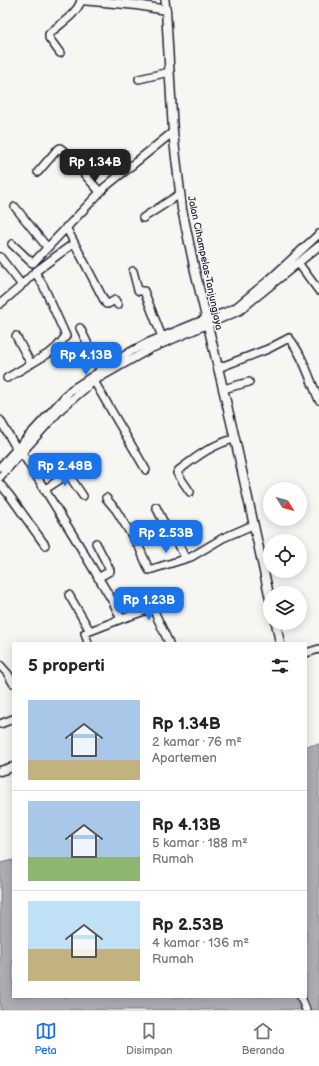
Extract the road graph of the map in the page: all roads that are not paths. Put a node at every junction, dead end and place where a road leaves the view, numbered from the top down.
1 (82, 0) edge
2 (165, 0) edge
3 (166, 10) junction
4 (60, 53) dead end
5 (170, 72) junction
6 (139, 79) dead end
7 (173, 132) junction
8 (38, 172) dead end
9 (100, 192) junction
10 (180, 194) junction
11 (15, 208) dead end
12 (143, 218) dead end
13 (66, 227) junction
14 (319, 234) edge
15 (74, 243) junction
16 (12, 244) dead end
17 (315, 245) edge
18 (47, 248) junction
19 (0, 257) edge
20 (299, 264) junction
21 (35, 272) junction
22 (133, 272) dead end
23 (22, 284) junction
24 (319, 291) edge
25 (0, 304) edge
26 (118, 305) dead end
27 (206, 322) junction
28 (80, 328) dead end
29 (16, 336) dead end
30 (162, 337) junction
31 (132, 355) junction
32 (31, 364) junction
33 (218, 368) junction
34 (100, 371) junction
35 (7, 378) dead end
36 (94, 381) junction
37 (249, 382) dead end
38 (223, 389) junction
39 (73, 392) junction
40 (319, 400) edge
41 (0, 420) edge
42 (235, 439) junction
43 (19, 452) junction
44 (0, 467) edge
45 (146, 470) dead end
46 (0, 477) edge
47 (0, 484) edge
48 (44, 490) junction
49 (190, 492) dead end
50 (83, 496) dead end
51 (106, 498) dead end
52 (156, 508) dead end
53 (253, 525) junction
54 (96, 543) dead end
55 (45, 545) dead end
56 (185, 558) junction
57 (98, 578) junction
58 (267, 586) edge
59 (69, 594) dead end
60 (121, 619) junction
61 (277, 630) edge
62 (90, 631) junction
63 (88, 642) edge
64 (169, 642) edge
65 (280, 642) edge
66 (319, 648) edge
67 (307, 653) edge
68 (0, 665) edge
69 (11, 673) edge
70 (12, 719) edge
71 (0, 724) edge
72 (12, 767) edge
73 (0, 771) edge
74 (301, 998) edge
75 (306, 1010) edge

1 - 3 main road
1 - 4 street
2 - 3 street
3 - 5 main road, Jalan Cihampelas-Tanjungjaya
5 - 6 street
5 - 7 main road, Jalan Cihampelas-Tanjungjaya
7 - 9 street
7 - 10 main road, Jalan Cihampelas-Tanjungjaya
8 - 9 street
9 - 13 street
10 - 12 street
10 - 27 main road, Jalan Cihampelas-Tanjungjaya
11 - 18 street
13 - 15 street
13 - 18 street
14 - 17 street
15 - 21 street
15 - 26 street
16 - 18 street
17 - 20 street
17 - 27 street
19 - 23 street
20 - 24 street
20 - 27 street
21 - 23 street
21 - 32 street
22 - 30 street
23 - 25 street
27 - 30 street
27 - 31 street
27 - 33 main road, Jalan Cihampelas-Tanjungjaya
28 - 34 street
29 - 32 street
30 - 31 street
31 - 34 street
31 - 36 street
32 - 35 street
33 - 38 main road, Jalan Cihampelas-Tanjungjaya
33 - 40 street
34 - 39 street
36 - 39 street
36 - 45 street
37 - 38 street
38 - 42 main road, Jalan Cihampelas-Tanjungjaya
39 - 43 street
41 - 43 street
42 - 49 street
42 - 53 main road, Jalan Cihampelas-Tanjungjaya
43 - 44 street
43 - 46 street
43 - 48 street
47 - 55 street
48 - 50 street
48 - 57 street
51 - 56 street
52 - 56 street
53 - 56 street
53 - 58 main road, Jalan Cihampelas-Tanjungjaya
54 - 57 street
57 - 60 street
59 - 62 street
60 - 62 street
60 - 64 street
61 - 65 main road
62 - 63 street
66 - 67 street
68 - 69 street
70 - 71 street
72 - 73 main road
74 - 75 street

